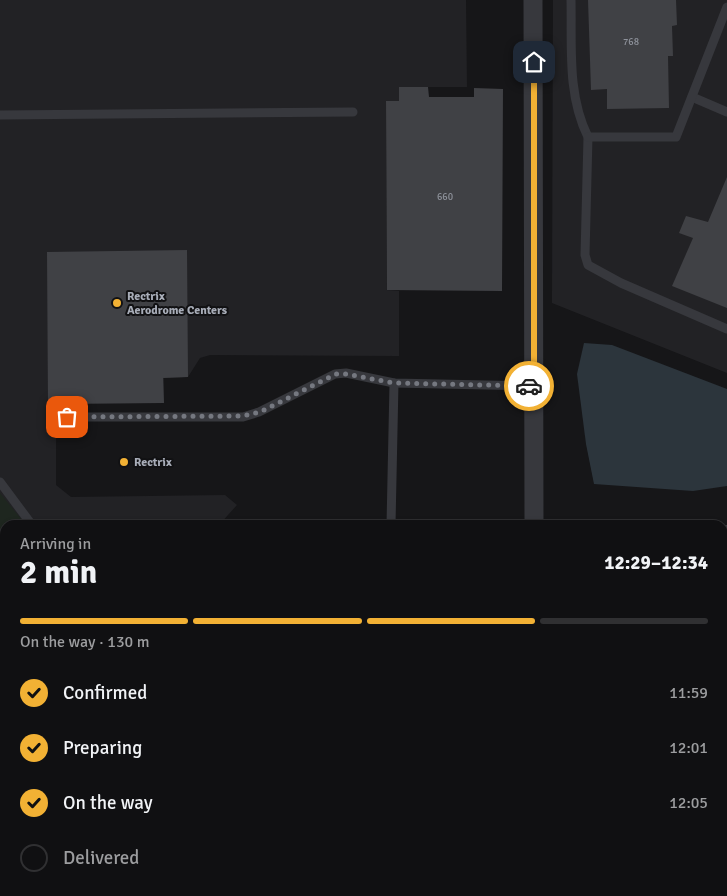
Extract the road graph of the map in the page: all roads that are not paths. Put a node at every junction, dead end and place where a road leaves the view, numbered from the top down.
1 (533, 0) edge
2 (571, 0) edge
3 (727, 7) edge
4 (692, 97) junction
5 (353, 112) dead end
6 (727, 112) edge
7 (0, 115) edge
8 (588, 138) junction
9 (727, 329) edge
10 (394, 383) junction
11 (534, 386) junction
12 (67, 417) dead end
13 (0, 482) edge
14 (28, 520) edge
15 (391, 520) edge
16 (534, 520) edge

1 - 11 street
2 - 8 lane
3 - 4 lane
4 - 6 lane
4 - 8 lane
5 - 7 lane
8 - 9 lane
10 - 11 lane
10 - 12 lane
10 - 15 lane
11 - 16 street
13 - 14 lane

